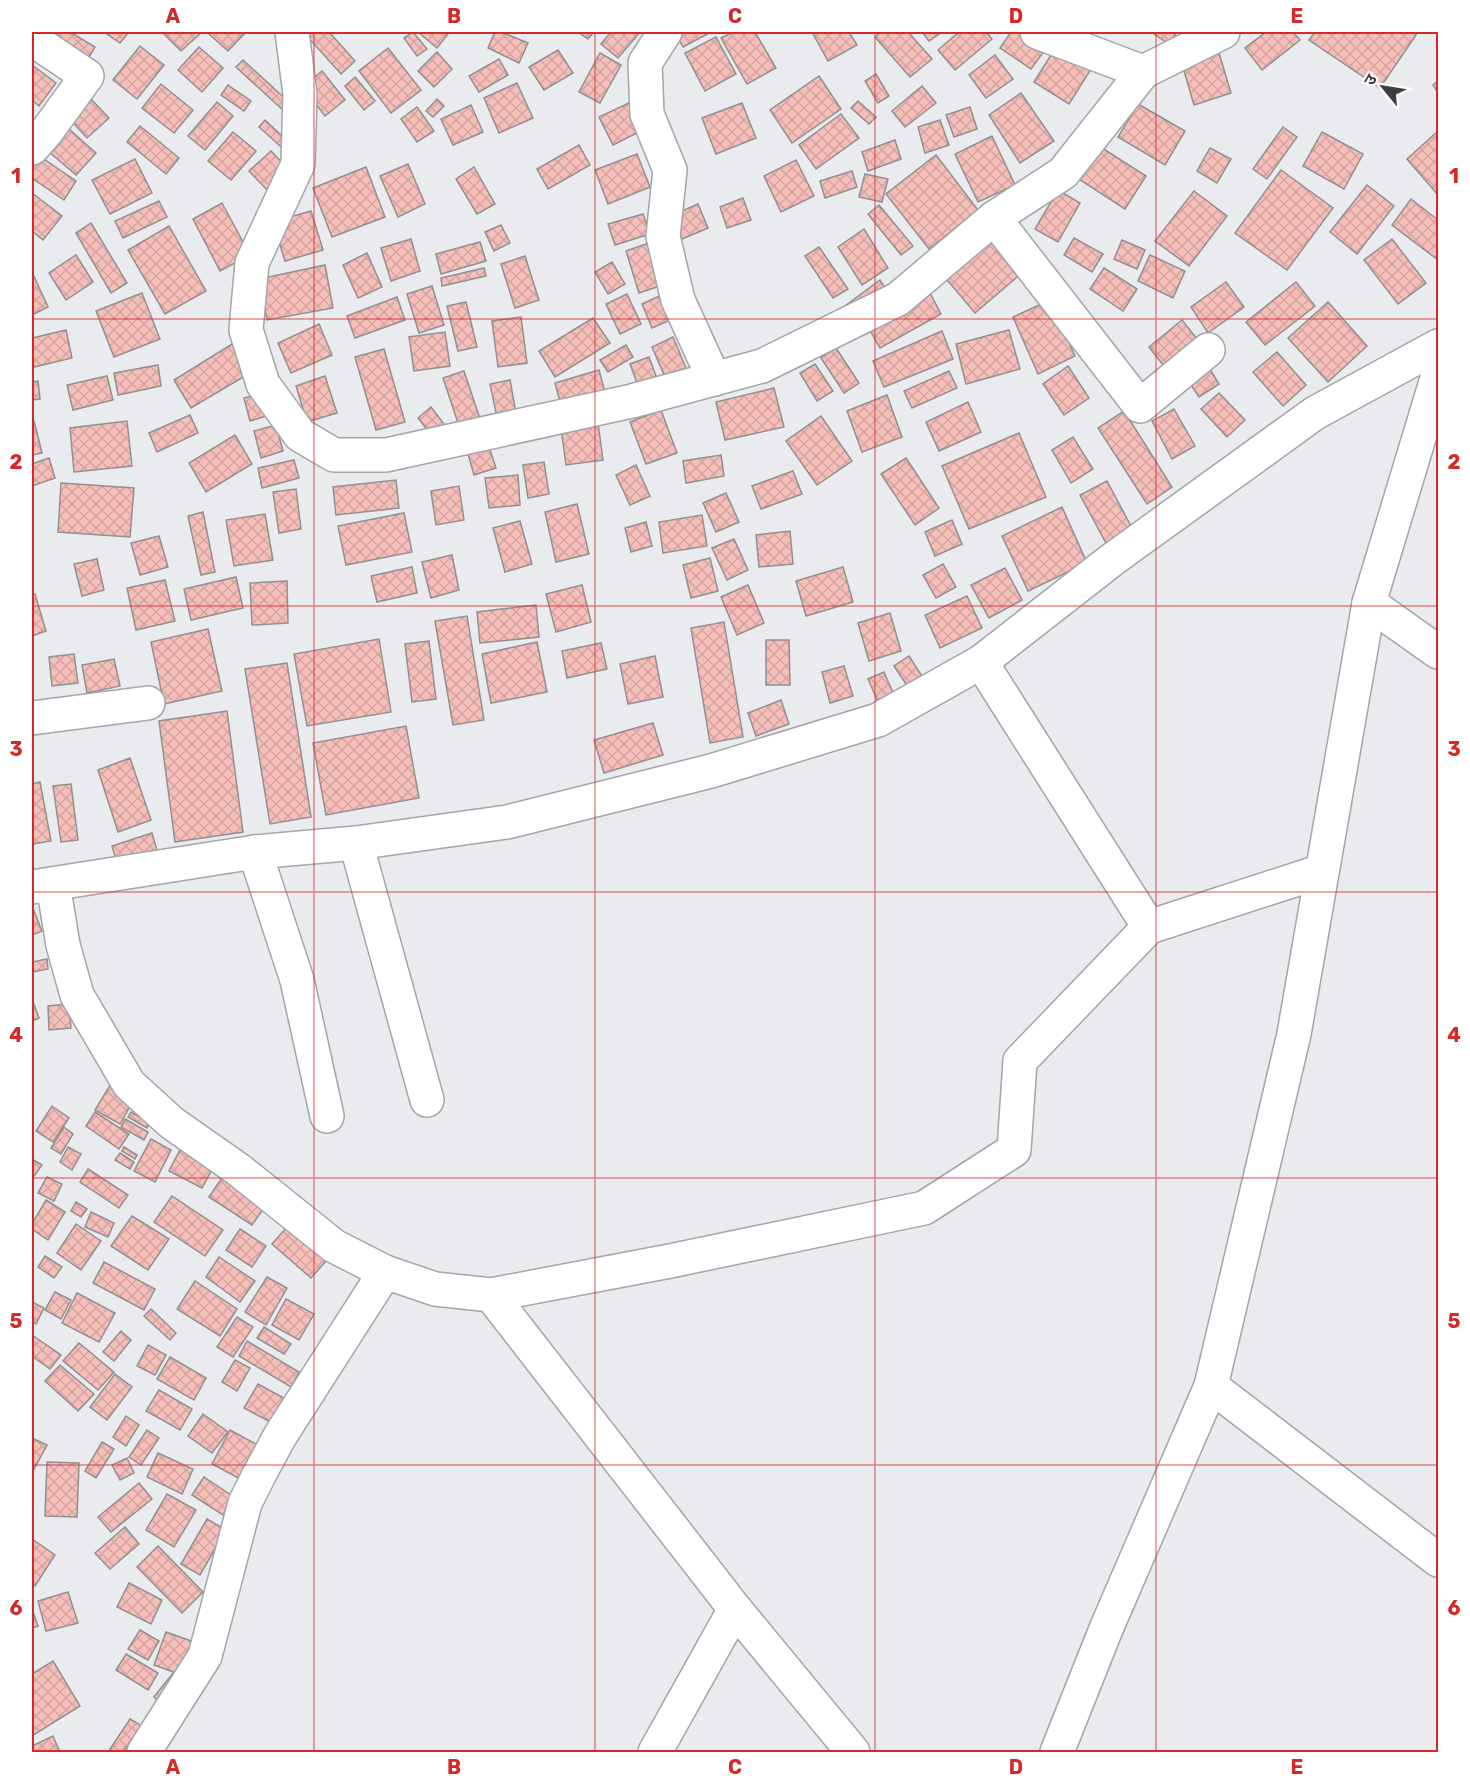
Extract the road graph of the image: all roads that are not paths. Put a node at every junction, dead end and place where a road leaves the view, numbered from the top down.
1 (292, 32) edge
2 (665, 32) edge
3 (1037, 32) edge
4 (1223, 32) edge
5 (32, 39) edge
6 (1143, 72) junction
7 (32, 148) edge
8 (994, 218) junction
9 (1438, 346) edge
10 (1208, 350) dead end
11 (1438, 375) edge
12 (714, 379) junction
13 (1369, 603) junction
14 (1438, 652) edge
15 (981, 663) junction
16 (148, 703) dead end
17 (32, 718) edge
18 (356, 843) junction
19 (255, 852) junction
20 (1322, 871) junction
21 (42, 886) edge
22 (1149, 927) junction
23 (427, 1100) dead end
24 (327, 1116) dead end
25 (385, 1272) junction
26 (491, 1295) junction
27 (1211, 1386) junction
28 (1438, 1560) edge
29 (735, 1609) junction
30 (144, 1752) edge
31 (655, 1752) edge
32 (853, 1752) edge
33 (1057, 1752) edge

1 - 12 street
2 - 12 street
3 - 6 street
4 - 6 street
5 - 7 street
6 - 8 street
8 - 10 street
8 - 12 street
9 - 15 street
11 - 13 street
13 - 14 street
13 - 20 street
15 - 18 street
15 - 22 street
16 - 17 street
18 - 19 street
18 - 23 street
19 - 21 street
19 - 24 street
20 - 22 street
20 - 27 street
21 - 25 street
22 - 26 street
25 - 26 street
25 - 30 street
26 - 29 street
27 - 28 street
27 - 33 street
29 - 31 street
29 - 32 street

